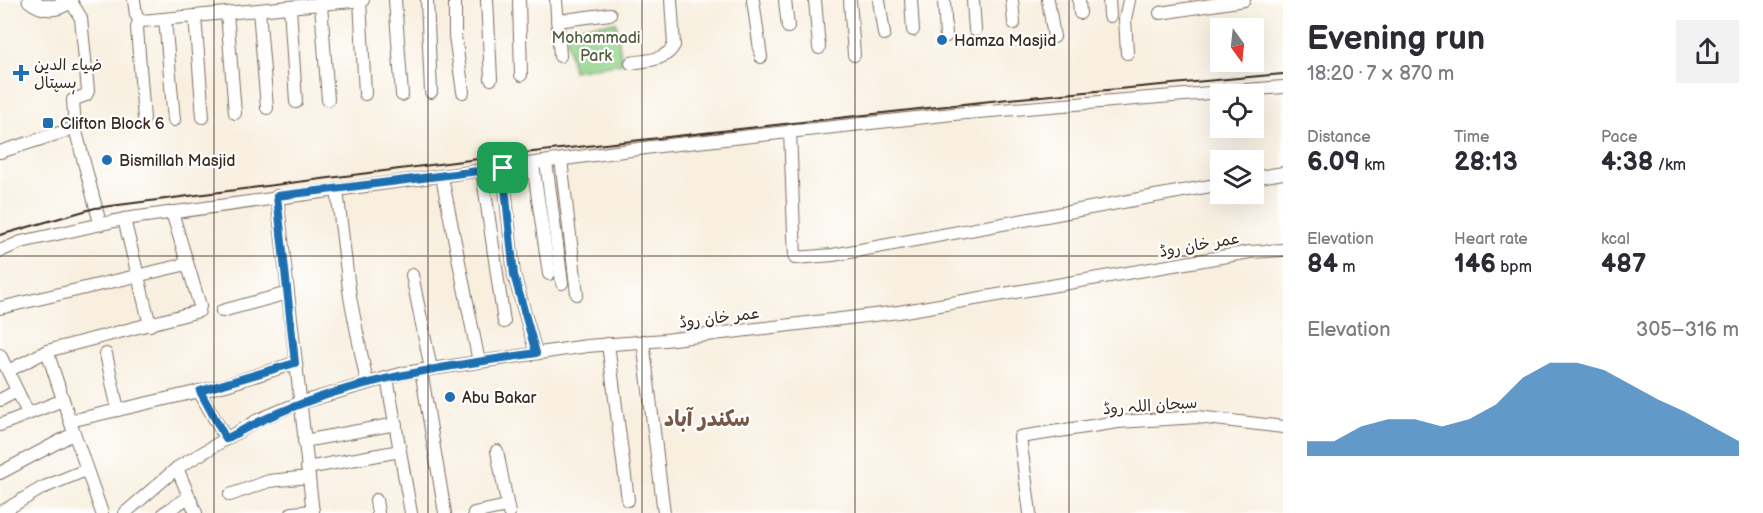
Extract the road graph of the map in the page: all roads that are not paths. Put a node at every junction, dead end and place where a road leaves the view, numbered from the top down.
1 (30, 0) edge
2 (70, 0) edge
3 (134, 0) edge
4 (361, 0) edge
5 (395, 0) edge
6 (427, 0) edge
7 (455, 0) edge
8 (487, 0) edge
9 (519, 0) edge
10 (556, 0) edge
11 (671, 0) edge
12 (753, 0) edge
13 (785, 0) edge
14 (815, 0) edge
15 (850, 0) edge
16 (879, 0) edge
17 (911, 0) edge
18 (944, 0) edge
19 (973, 0) edge
20 (1012, 0) edge
21 (1048, 0) edge
22 (1079, 0) edge
23 (1109, 0) edge
24 (1129, 0) edge
25 (1244, 0) edge
26 (1212, 3) edge
27 (321, 4) junction
28 (290, 7) junction
29 (1167, 8) edge
30 (259, 10) junction
31 (227, 13) junction
32 (1080, 13) dead end
33 (610, 14) dead end
34 (195, 16) junction
35 (1110, 16) dead end
36 (165, 19) junction
37 (139, 20) junction
38 (557, 21) junction
39 (1014, 24) dead end
40 (788, 27) dead end
41 (913, 30) dead end
42 (975, 30) dead end
43 (884, 34) dead end
44 (946, 36) dead end
45 (1054, 37) dead end
46 (819, 48) dead end
47 (1127, 53) dead end
48 (854, 55) dead end
49 (560, 56) dead end
50 (761, 57) dead end
51 (631, 63) dead end
52 (521, 75) dead end
53 (492, 79) dead end
54 (1283, 87) edge
55 (431, 92) dead end
56 (463, 92) dead end
57 (365, 94) dead end
58 (402, 95) dead end
59 (328, 100) dead end
60 (296, 102) dead end
61 (267, 108) dead end
62 (235, 113) dead end
63 (203, 117) dead end
64 (144, 119) dead end
65 (174, 120) dead end
66 (75, 128) junction
67 (790, 131) junction
68 (0, 152) edge
69 (561, 160) junction
70 (546, 162) junction
71 (533, 164) junction
72 (503, 168) junction
73 (482, 171) junction
74 (1283, 173) edge
75 (1264, 176) edge
76 (442, 177) junction
77 (1210, 186) edge
78 (337, 190) junction
79 (277, 196) junction
80 (172, 212) junction
81 (124, 219) junction
82 (100, 223) junction
83 (0, 250) edge
84 (1283, 250) edge
85 (187, 264) junction
86 (549, 274) dead end
87 (412, 275) dead end
88 (138, 277) junction
89 (562, 283) dead end
90 (288, 293) junction
91 (578, 294) dead end
92 (0, 308) edge
93 (222, 311) dead end
94 (504, 322) dead end
95 (150, 325) junction
96 (643, 342) junction
97 (608, 344) junction
98 (46, 351) junction
99 (536, 353) junction
100 (106, 354) dead end
101 (0, 355) edge
102 (479, 362) junction
103 (295, 363) junction
104 (426, 370) junction
105 (8, 371) junction
106 (387, 378) junction
107 (367, 383) junction
108 (200, 391) junction
109 (18, 392) junction
110 (0, 400) edge
111 (63, 400) junction
112 (299, 402) junction
113 (118, 410) junction
114 (28, 413) junction
115 (396, 424) junction
116 (0, 425) edge
117 (72, 427) junction
118 (1283, 427) edge
119 (226, 439) junction
120 (304, 441) junction
121 (400, 451) junction
122 (496, 451) dead end
123 (177, 468) junction
124 (86, 470) junction
125 (308, 472) junction
126 (0, 473) edge
127 (230, 495) dead end
128 (189, 497) junction
129 (628, 500) dead end
130 (508, 510) edge
131 (165, 512) edge
132 (313, 512) edge
133 (0, 513) edge
134 (102, 513) edge
135 (125, 513) edge
136 (196, 513) edge
137 (292, 513) edge
138 (411, 513) edge
139 (445, 513) edge
140 (474, 513) edge
141 (664, 513) edge
142 (1030, 513) edge

1 - 2 main road
2 - 66 street
3 - 37 street
4 - 27 street
4 - 57 street
5 - 58 street
6 - 55 street
7 - 56 street
8 - 53 street
9 - 52 street
10 - 38 street
11 - 51 street
12 - 50 street
13 - 40 street
14 - 46 street
15 - 48 street
16 - 43 street
17 - 41 street
18 - 44 street
19 - 42 street
20 - 39 street
21 - 45 street
22 - 32 street
23 - 35 street
24 - 47 street
25 - 26 street
26 - 29 street
27 - 28 street
27 - 59 street
28 - 30 street
28 - 60 street
30 - 31 street
30 - 61 street
31 - 34 street
31 - 62 street
33 - 38 street
34 - 36 street
34 - 63 street
36 - 37 street
36 - 65 street
37 - 64 street
38 - 49 street
54 - 67 street
66 - 68 street
66 - 82 street
67 - 69 street
67 - 77 street
69 - 70 street
69 - 91 street
70 - 71 street
70 - 89 street
71 - 72 street
71 - 86 street
72 - 73 street
72 - 99 street
73 - 76 street
73 - 94 street
74 - 75 street
76 - 78 street
76 - 102 street
78 - 79 street
78 - 107 street
79 - 80 street
79 - 90 street
80 - 81 street
80 - 85 street
81 - 82 street
81 - 88 street
82 - 83 street
84 - 96 street, عمر خان روڈ
85 - 88 street
85 - 95 street
87 - 104 street
88 - 92 street
88 - 95 street
90 - 93 street
90 - 103 street
95 - 98 street
96 - 97 street, عمر خان روڈ
96 - 141 street
97 - 99 street, عمر خان روڈ
97 - 129 street
98 - 105 street
98 - 111 street
99 - 102 street, عمر خان روڈ
100 - 113 street
101 - 105 street
102 - 104 street, عمر خان روڈ
103 - 108 street
103 - 112 street
104 - 106 street, عمر خان روڈ
104 - 139 street
105 - 109 street
106 - 107 street, عمر خان روڈ
106 - 115 street
107 - 112 street, عمر خان روڈ
108 - 113 street
108 - 119 street
109 - 110 street
109 - 114 street
111 - 114 street
111 - 117 street
112 - 119 street, عمر خان روڈ
112 - 120 street
113 - 117 street
114 - 116 street
115 - 120 street
115 - 121 street
117 - 124 street
117 - 126 street
118 - 142 street, سبحان اللہ روڈ
119 - 123 street, عمر خان روڈ
120 - 125 street
121 - 125 street
121 - 138 street
122 - 130 street
123 - 128 street
123 - 135 street, عمر خان روڈ
124 - 133 street
124 - 134 street
125 - 127 street
125 - 132 street
128 - 131 street
128 - 136 street
130 - 140 street
132 - 137 street

